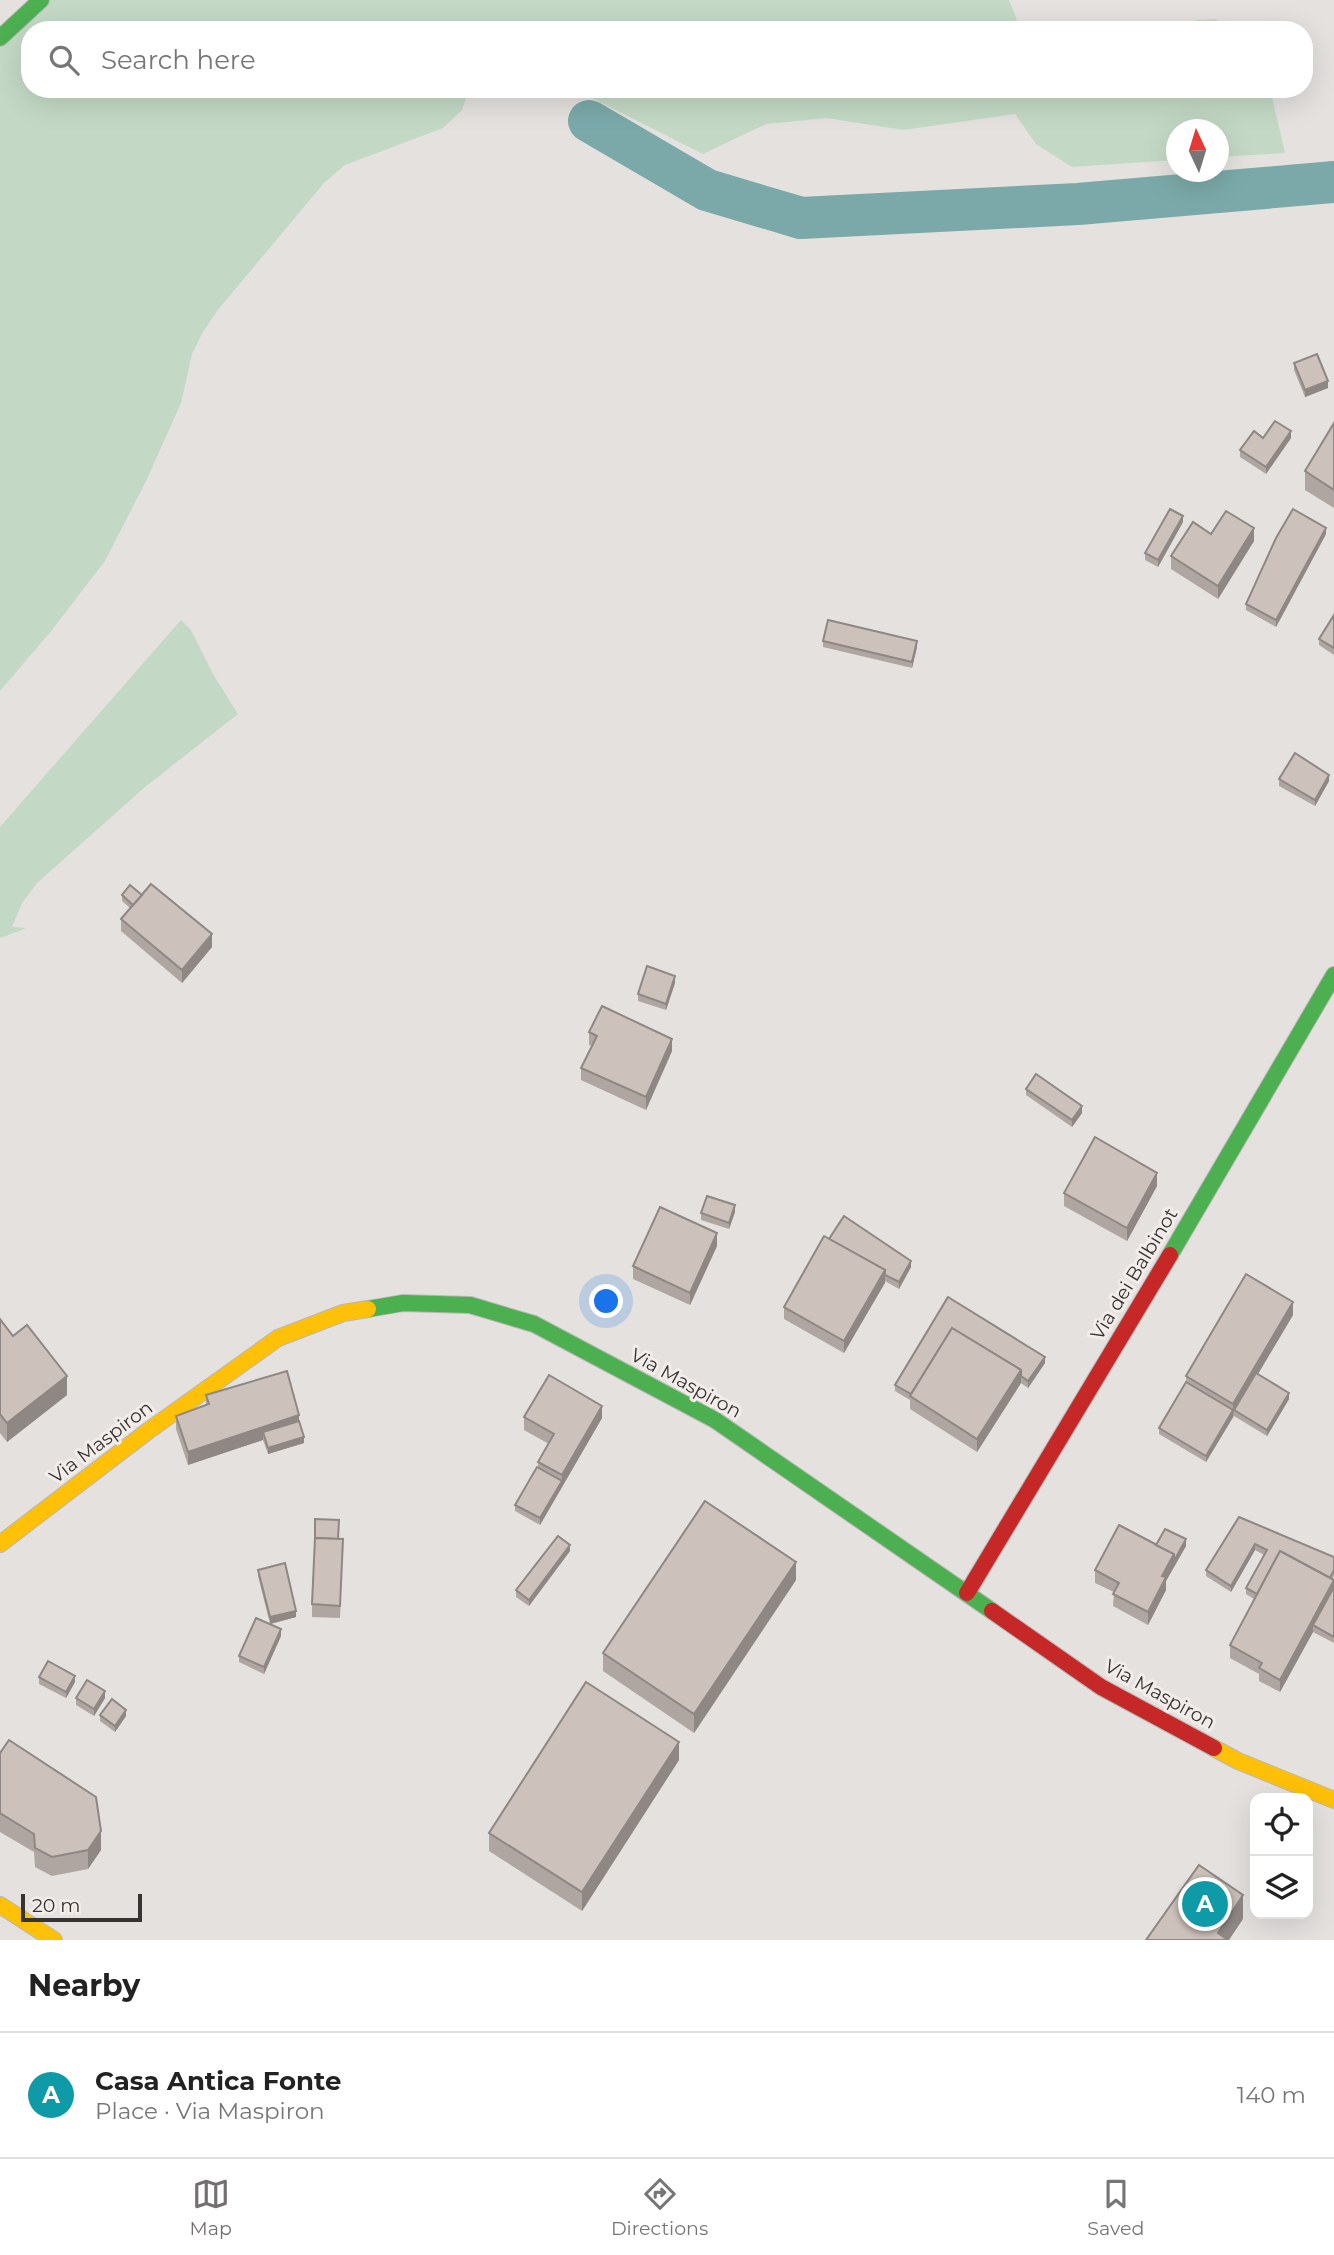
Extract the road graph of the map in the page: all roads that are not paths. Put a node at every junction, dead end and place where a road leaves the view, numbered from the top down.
1 (41, 0) edge
2 (0, 38) edge
3 (1334, 975) edge
4 (0, 1544) edge
5 (967, 1593) junction
6 (1334, 1800) edge
7 (0, 1905) edge
8 (54, 1940) edge

1 - 2 street
3 - 5 street, Via dei Balbinot
4 - 5 street, Via Maspiron
5 - 6 street, Via Maspiron
7 - 8 street

